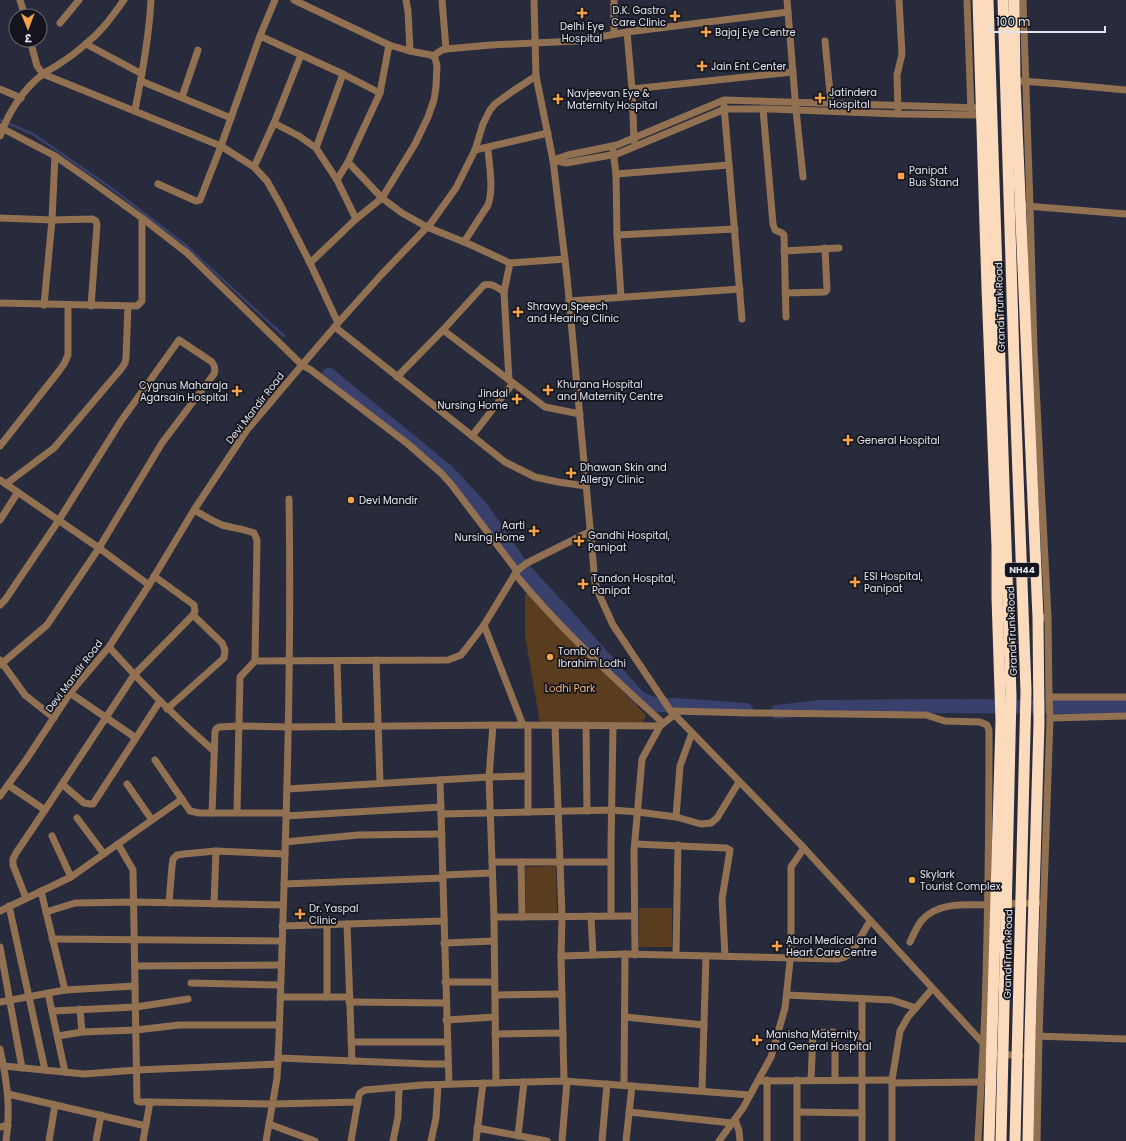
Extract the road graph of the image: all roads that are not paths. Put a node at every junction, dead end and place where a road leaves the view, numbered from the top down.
1 (79, 0) edge
2 (124, 0) edge
3 (151, 0) edge
4 (275, 0) edge
5 (294, 0) edge
6 (406, 0) edge
7 (442, 0) edge
8 (534, 0) edge
9 (614, 0) edge
10 (787, 0) edge
11 (899, 0) edge
12 (967, 0) edge
13 (978, 0) edge
14 (988, 0) edge
15 (1002, 0) edge
16 (1014, 0) edge
17 (1023, 0) edge
18 (788, 12) junction
19 (60, 23) dead end
20 (627, 32) junction
21 (614, 34) junction
22 (260, 36) junction
23 (825, 41) dead end
24 (536, 42) junction
25 (86, 44) junction
26 (389, 45) junction
27 (32, 48) edge
28 (446, 48) junction
29 (198, 50) dead end
30 (410, 51) junction
31 (301, 55) junction
32 (433, 56) junction
33 (793, 72) junction
34 (43, 74) junction
35 (343, 74) junction
36 (536, 76) junction
37 (141, 77) junction
38 (1020, 81) junction
39 (0, 89) edge
40 (632, 89) junction
41 (1126, 90) edge
42 (380, 93) junction
43 (182, 97) junction
44 (21, 98) junction
45 (724, 100) junction
46 (796, 102) junction
47 (831, 103) junction
48 (898, 105) junction
49 (724, 109) junction
50 (763, 109) junction
51 (135, 110) junction
52 (796, 110) junction
53 (976, 111) junction
54 (898, 114) junction
55 (231, 118) junction
56 (274, 123) junction
57 (2, 126) edge
58 (548, 133) junction
59 (0, 136) edge
60 (634, 138) junction
61 (221, 146) junction
62 (612, 146) junction
63 (634, 147) junction
64 (316, 148) junction
65 (488, 148) junction
66 (475, 150) junction
67 (613, 155) junction
68 (55, 156) junction
69 (553, 160) junction
70 (348, 162) junction
71 (729, 165) junction
72 (254, 167) junction
73 (616, 174) junction
74 (803, 177) dead end
75 (337, 180) junction
76 (158, 184) dead end
77 (382, 198) junction
78 (1025, 206) junction
79 (1126, 214) edge
80 (0, 218) edge
81 (142, 218) junction
82 (356, 219) junction
83 (52, 220) junction
84 (427, 227) junction
85 (734, 229) junction
86 (617, 235) junction
87 (464, 242) junction
88 (825, 248) junction
89 (839, 248) dead end
90 (784, 251) junction
91 (565, 259) junction
92 (310, 263) junction
93 (510, 263) junction
94 (740, 289) junction
95 (504, 292) junction
96 (785, 293) junction
97 (621, 298) junction
98 (569, 301) junction
99 (0, 303) edge
100 (44, 304) junction
101 (68, 305) junction
102 (91, 306) junction
103 (128, 306) junction
104 (786, 317) dead end
105 (742, 319) dead end
106 (336, 325) junction
107 (443, 330) junction
108 (302, 365) junction
109 (397, 377) junction
110 (511, 382) junction
111 (580, 414) junction
112 (472, 436) junction
113 (0, 446) edge
114 (3, 482) edge
115 (586, 486) junction
116 (18, 492) junction
117 (289, 500) dead end
118 (194, 510) junction
119 (1033, 519) junction
120 (0, 520) edge
121 (59, 520) junction
122 (996, 520) junction
123 (590, 531) junction
124 (99, 548) junction
125 (517, 571) junction
126 (154, 576) junction
127 (149, 585) junction
128 (0, 605) edge
129 (193, 615) junction
130 (1043, 618) junction
131 (484, 625) junction
132 (109, 647) junction
133 (376, 660) junction
134 (255, 661) junction
135 (289, 661) junction
136 (337, 661) junction
137 (1, 663) edge
138 (134, 675) junction
139 (70, 693) junction
140 (1126, 697) edge
141 (1049, 699) junction
142 (160, 701) junction
143 (168, 708) junction
144 (672, 712) junction
145 (1126, 716) edge
146 (106, 717) junction
147 (1046, 717) junction
148 (54, 718) junction
149 (493, 725) junction
150 (525, 725) junction
151 (555, 725) junction
152 (586, 725) junction
153 (661, 725) junction
154 (239, 726) junction
155 (378, 726) junction
156 (613, 726) junction
157 (288, 727) junction
158 (339, 727) junction
159 (692, 733) junction
160 (136, 738) junction
161 (214, 751) junction
162 (155, 760) dead end
163 (528, 776) junction
164 (489, 777) junction
165 (440, 780) junction
166 (739, 782) junction
167 (380, 783) junction
168 (62, 784) junction
169 (127, 784) dead end
170 (8, 785) junction
171 (287, 789) junction
172 (0, 796) edge
173 (182, 799) junction
174 (45, 810) junction
175 (441, 810) junction
176 (611, 810) junction
177 (558, 811) junction
178 (587, 811) junction
179 (237, 812) junction
180 (490, 812) junction
181 (528, 812) junction
182 (638, 812) junction
183 (212, 813) junction
184 (286, 814) junction
185 (676, 817) junction
186 (77, 818) dead end
187 (152, 820) junction
188 (442, 834) junction
189 (52, 836) dead end
190 (285, 842) junction
191 (118, 844) junction
192 (634, 844) junction
193 (678, 845) junction
194 (804, 848) junction
195 (216, 852) junction
196 (104, 854) junction
197 (285, 854) junction
198 (492, 862) junction
199 (521, 862) junction
200 (560, 862) junction
201 (611, 862) junction
202 (492, 873) junction
203 (443, 876) junction
204 (71, 877) junction
205 (284, 884) junction
206 (41, 891) junction
207 (26, 898) junction
208 (134, 902) junction
209 (169, 903) junction
210 (1038, 903) junction
211 (214, 904) junction
212 (283, 905) junction
213 (992, 905) junction
214 (9, 906) junction
215 (0, 910) edge
216 (46, 912) junction
217 (562, 916) junction
218 (591, 916) junction
219 (611, 916) junction
220 (634, 916) junction
221 (494, 917) junction
222 (522, 917) junction
223 (444, 921) junction
224 (870, 921) junction
225 (327, 924) junction
226 (347, 924) junction
227 (282, 926) junction
228 (52, 939) junction
229 (134, 939) junction
230 (282, 941) junction
231 (494, 941) junction
232 (910, 942) dead end
233 (444, 943) junction
234 (0, 947) edge
235 (625, 954) junction
236 (635, 954) junction
237 (593, 955) junction
238 (676, 955) junction
239 (561, 956) junction
240 (706, 956) junction
241 (725, 956) junction
242 (790, 958) junction
243 (281, 965) junction
244 (135, 966) junction
245 (445, 982) junction
246 (494, 982) junction
247 (191, 983) dead end
248 (280, 985) junction
249 (135, 986) junction
250 (932, 989) junction
251 (65, 990) junction
252 (48, 993) junction
253 (562, 994) junction
254 (495, 995) junction
255 (786, 995) junction
256 (29, 996) junction
257 (280, 997) junction
258 (327, 997) junction
259 (188, 999) dead end
260 (862, 999) junction
261 (10, 1000) junction
262 (349, 1000) junction
263 (0, 1002) edge
264 (446, 1003) junction
265 (136, 1007) junction
266 (916, 1008) junction
267 (80, 1009) junction
268 (52, 1011) junction
269 (495, 1017) junction
270 (625, 1017) junction
271 (446, 1020) junction
272 (279, 1025) junction
273 (704, 1025) junction
274 (136, 1030) junction
275 (82, 1032) junction
276 (563, 1033) junction
277 (495, 1034) junction
278 (58, 1036) junction
279 (1034, 1036) junction
280 (1126, 1039) edge
281 (351, 1042) junction
282 (447, 1042) junction
283 (983, 1043) junction
284 (0, 1049) edge
285 (992, 1053) junction
286 (1030, 1057) junction
287 (278, 1061) junction
288 (352, 1061) junction
289 (448, 1064) junction
290 (4, 1066) junction
291 (22, 1068) junction
292 (45, 1070) junction
293 (137, 1070) junction
294 (65, 1072) junction
295 (767, 1080) junction
296 (797, 1080) junction
297 (811, 1080) junction
298 (835, 1080) junction
299 (863, 1080) junction
300 (566, 1081) junction
301 (758, 1081) junction
302 (892, 1081) junction
303 (524, 1082) junction
304 (981, 1082) junction
305 (3, 1083) edge
306 (483, 1083) junction
307 (496, 1083) junction
308 (449, 1084) junction
309 (607, 1084) junction
310 (438, 1085) junction
311 (628, 1086) junction
312 (399, 1088) junction
313 (702, 1091) junction
314 (8, 1094) junction
315 (750, 1095) junction
316 (150, 1102) junction
317 (358, 1102) junction
318 (273, 1104) junction
319 (55, 1105) junction
320 (629, 1112) junction
321 (797, 1112) junction
322 (862, 1113) junction
323 (101, 1115) junction
324 (733, 1121) junction
325 (270, 1124) junction
326 (8, 1125) junction
327 (146, 1126) junction
328 (0, 1127) edge
329 (477, 1128) junction
330 (518, 1136) junction
331 (6, 1141) edge
332 (49, 1141) edge
333 (96, 1141) edge
334 (143, 1141) edge
335 (266, 1141) edge
336 (315, 1141) edge
337 (351, 1141) edge
338 (393, 1141) edge
339 (431, 1141) edge
340 (476, 1141) edge
341 (546, 1141) edge
342 (562, 1141) edge
343 (602, 1141) edge
344 (626, 1141) edge
345 (719, 1141) edge
346 (740, 1141) edge
347 (767, 1141) edge
348 (797, 1141) edge
349 (862, 1141) edge
350 (892, 1141) edge
351 (978, 1141) edge
352 (989, 1141) edge
353 (1001, 1141) edge
354 (1015, 1141) edge
355 (1028, 1141) edge
356 (1037, 1141) edge

1 - 19 street
2 - 25 street
3 - 37 street
4 - 22 street
5 - 26 street
6 - 30 street
7 - 28 street
8 - 24 street
9 - 21 street
10 - 18 street
11 - 48 street
12 - 53 street
13 - 53 highway
14 - 353 highway, Grand Trunk Road / NH44, bridge
15 - 354 highway, Grand Trunk Road / NH44, bridge
16 - 38 highway
17 - 38 street
18 - 20 street
18 - 33 street
20 - 21 street
20 - 40 street
21 - 24 street
22 - 31 street
22 - 55 street
23 - 47 street
24 - 28 street
24 - 36 street
25 - 34 street
25 - 37 street
26 - 30 street
26 - 42 street
27 - 34 street
28 - 32 street
29 - 43 street
30 - 32 street
31 - 35 street
31 - 56 street
32 - 77 street
33 - 40 street
33 - 46 street
34 - 44 street
34 - 51 street
35 - 42 street
35 - 64 street
36 - 58 street
36 - 66 street, Devi Mandir Road
37 - 43 street
37 - 51 street
38 - 41 street
38 - 78 highway
39 - 44 street
40 - 60 street
42 - 70 street
43 - 55 street
44 - 57 street
45 - 46 street
45 - 49 street
45 - 60 street
46 - 47 street
46 - 52 street
47 - 48 street
48 - 53 street
48 - 54 street
49 - 50 street
49 - 63 street
49 - 71 street
50 - 52 street
50 - 90 street
51 - 61 street
52 - 54 street
52 - 74 street
53 - 54 street
53 - 122 highway
55 - 61 street
56 - 64 street
56 - 72 street
57 - 59 street
57 - 68 street
58 - 65 street
58 - 69 street
60 - 62 street
60 - 63 street
61 - 72 street
61 - 76 street
62 - 67 street
62 - 69 street
63 - 67 street
64 - 75 street
65 - 66 street
65 - 87 street
66 - 84 street, Devi Mandir Road
67 - 69 street
67 - 73 street
68 - 81 street
68 - 83 street
69 - 91 street
70 - 75 street
70 - 77 street
71 - 73 street
71 - 85 street
72 - 92 street
73 - 86 street
75 - 82 street
77 - 82 street
77 - 84 street
78 - 79 street
78 - 119 highway
78 - 130 street
80 - 83 street
81 - 103 street
81 - 108 street
82 - 92 street
83 - 100 street
83 - 102 street
84 - 87 street
84 - 106 street, Devi Mandir Road
85 - 86 street
85 - 94 street
86 - 97 street
87 - 93 street
88 - 89 street
88 - 90 street
88 - 96 street
90 - 96 street
91 - 93 street
91 - 98 street
92 - 106 street
93 - 95 street
94 - 97 street
94 - 105 street
95 - 107 street
95 - 110 street
96 - 104 street
97 - 98 street
98 - 111 street
99 - 100 street
100 - 101 street
101 - 102 street
101 - 113 street
102 - 103 street
103 - 114 street
106 - 108 street, Devi Mandir Road
106 - 109 street
107 - 109 street
107 - 110 street
108 - 118 street, Devi Mandir Road
108 - 125 street
109 - 112 street
110 - 111 street
110 - 112 street
111 - 115 street
112 - 115 street
114 - 116 street
115 - 123 street
116 - 120 street
116 - 121 street
117 - 135 street
118 - 126 street, Devi Mandir Road
118 - 134 street
119 - 122 highway
119 - 130 highway
121 - 124 street
121 - 124 street
121 - 128 street
122 - 213 highway
123 - 125 street
123 - 144 street
124 - 127 street
124 - 137 street
125 - 131 street
125 - 153 street
126 - 127 street, Devi Mandir Road
126 - 129 street
127 - 132 street, Devi Mandir Road
129 - 138 street
129 - 143 street
130 - 141 street
130 - 147 highway
131 - 133 street
131 - 150 street
132 - 138 street
132 - 139 street, Devi Mandir Road
133 - 136 street
133 - 155 street
134 - 135 street
134 - 154 street
135 - 136 street
135 - 157 street
136 - 158 street
137 - 148 street
138 - 142 street
138 - 146 street
139 - 146 street
139 - 148 street, Devi Mandir Road
140 - 141 street
141 - 147 street
142 - 143 street
142 - 160 street
143 - 161 street
144 - 153 street
144 - 159 street
144 - 213 street
145 - 147 street
146 - 160 street
146 - 168 street
147 - 210 highway
148 - 170 street, Devi Mandir Road
149 - 150 street
149 - 155 street
149 - 164 street
150 - 151 street
150 - 163 street
151 - 152 street
151 - 177 street
152 - 156 street
152 - 178 street
153 - 156 street
153 - 182 street
154 - 157 street
154 - 161 street
154 - 179 street
155 - 158 street
155 - 167 street
156 - 176 street
157 - 158 street
157 - 171 street
159 - 166 street
159 - 185 street
160 - 168 street
161 - 183 street
162 - 173 street
163 - 164 street
163 - 181 street
164 - 165 street
164 - 180 street
165 - 167 street
165 - 175 street
166 - 185 street
166 - 194 street
167 - 171 street
168 - 174 street
169 - 187 street
170 - 172 street, Devi Mandir Road
170 - 174 street
171 - 184 street
173 - 183 street
173 - 187 street
174 - 207 street
175 - 180 street
175 - 184 street
175 - 188 street
176 - 178 street
176 - 182 street
176 - 201 street
177 - 178 street
177 - 181 street
177 - 200 street
179 - 183 street
179 - 184 street
180 - 181 street
180 - 198 street
182 - 185 street
182 - 192 street
184 - 190 street
186 - 196 street
187 - 191 street
188 - 190 street
188 - 203 street
189 - 204 street
190 - 197 street
191 - 196 street
191 - 208 street
192 - 193 street
192 - 220 street
193 - 238 street
193 - 241 street
194 - 224 street
194 - 242 street
195 - 197 street
195 - 209 street
195 - 211 street
196 - 204 street
197 - 205 street
198 - 199 street
198 - 202 street
199 - 200 street
199 - 222 street
200 - 201 street
200 - 217 street
201 - 219 street
202 - 203 street
202 - 221 street
203 - 205 street
203 - 223 street
204 - 206 street
205 - 212 street
206 - 207 street
206 - 216 street
207 - 214 street
208 - 209 street
208 - 216 street
208 - 229 street
209 - 211 street
210 - 213 street
210 - 279 highway
211 - 212 street
212 - 227 street
213 - 232 street
213 - 283 street
213 - 285 highway
214 - 215 street
214 - 256 street
216 - 228 street
217 - 218 street
217 - 222 street
217 - 239 street
218 - 219 street
218 - 237 street
219 - 220 street
220 - 236 street
221 - 222 street
221 - 231 street
223 - 226 street
223 - 233 street
224 - 242 street
224 - 250 street
225 - 226 street
225 - 227 street
225 - 258 street
226 - 262 street
227 - 230 street
228 - 229 street
228 - 251 street
229 - 230 street
229 - 244 street
230 - 243 street
231 - 233 street
231 - 246 street
233 - 245 street
234 - 261 street
235 - 236 street
235 - 237 street
235 - 270 street
236 - 238 street
237 - 239 street
238 - 240 street
239 - 253 street
240 - 241 street
240 - 273 street
241 - 242 street
242 - 255 street
243 - 244 street
243 - 248 street
244 - 249 street
245 - 246 street
245 - 264 street
246 - 254 street
247 - 248 street
248 - 257 street
249 - 251 street
249 - 265 street
250 - 266 street
250 - 283 street
251 - 252 street
252 - 256 street
252 - 268 street
253 - 254 street
253 - 276 street
254 - 269 street
255 - 260 street
255 - 301 street
256 - 261 street
256 - 292 street
257 - 258 street
257 - 272 street
258 - 262 street
259 - 265 street
260 - 266 street
260 - 299 street
261 - 263 street
261 - 291 street
262 - 264 street
262 - 281 street
264 - 271 street
265 - 267 street
265 - 274 street
266 - 302 street
267 - 268 street
267 - 275 street
268 - 278 street
269 - 271 street
269 - 277 street
270 - 273 street
270 - 311 street
271 - 282 street
272 - 274 street
272 - 287 street
273 - 313 street
274 - 275 street
274 - 293 street
275 - 278 street
276 - 277 street
276 - 300 street
277 - 307 street
278 - 294 street
279 - 280 street
279 - 286 highway
279 - 356 street
281 - 282 street
281 - 288 street
282 - 289 street
283 - 285 street
283 - 304 street
284 - 290 street
285 - 286 street
285 - 352 highway
286 - 355 highway
287 - 288 street
287 - 293 street
287 - 318 street
288 - 289 street
289 - 308 street
290 - 291 street
290 - 305 street
291 - 292 street
292 - 294 street
293 - 294 street
293 - 316 street
295 - 296 street
295 - 301 street
295 - 347 street
296 - 297 street
296 - 321 street
297 - 298 street
297 - 298 street
298 - 299 street
299 - 302 street
299 - 322 street
300 - 303 street
300 - 309 street
300 - 342 street
301 - 315 street
302 - 304 street
302 - 350 street
303 - 307 street
303 - 330 street
304 - 351 street
305 - 314 street
306 - 307 street
306 - 308 street
306 - 329 street
308 - 310 street
309 - 311 street
309 - 343 street
310 - 312 street
310 - 339 street
311 - 313 street
311 - 320 street
312 - 317 street
312 - 338 street
313 - 315 street
314 - 319 street
314 - 326 street
315 - 324 street
316 - 318 street
316 - 327 street
317 - 318 street
317 - 337 street
318 - 325 street
319 - 323 street
319 - 332 street
320 - 324 street
320 - 344 street
321 - 322 street
321 - 348 street
322 - 349 street
323 - 327 street
323 - 333 street
324 - 345 street
324 - 346 street
325 - 335 street
325 - 336 street
326 - 328 street
326 - 331 street
327 - 334 street
329 - 330 street
329 - 340 street
330 - 341 street

